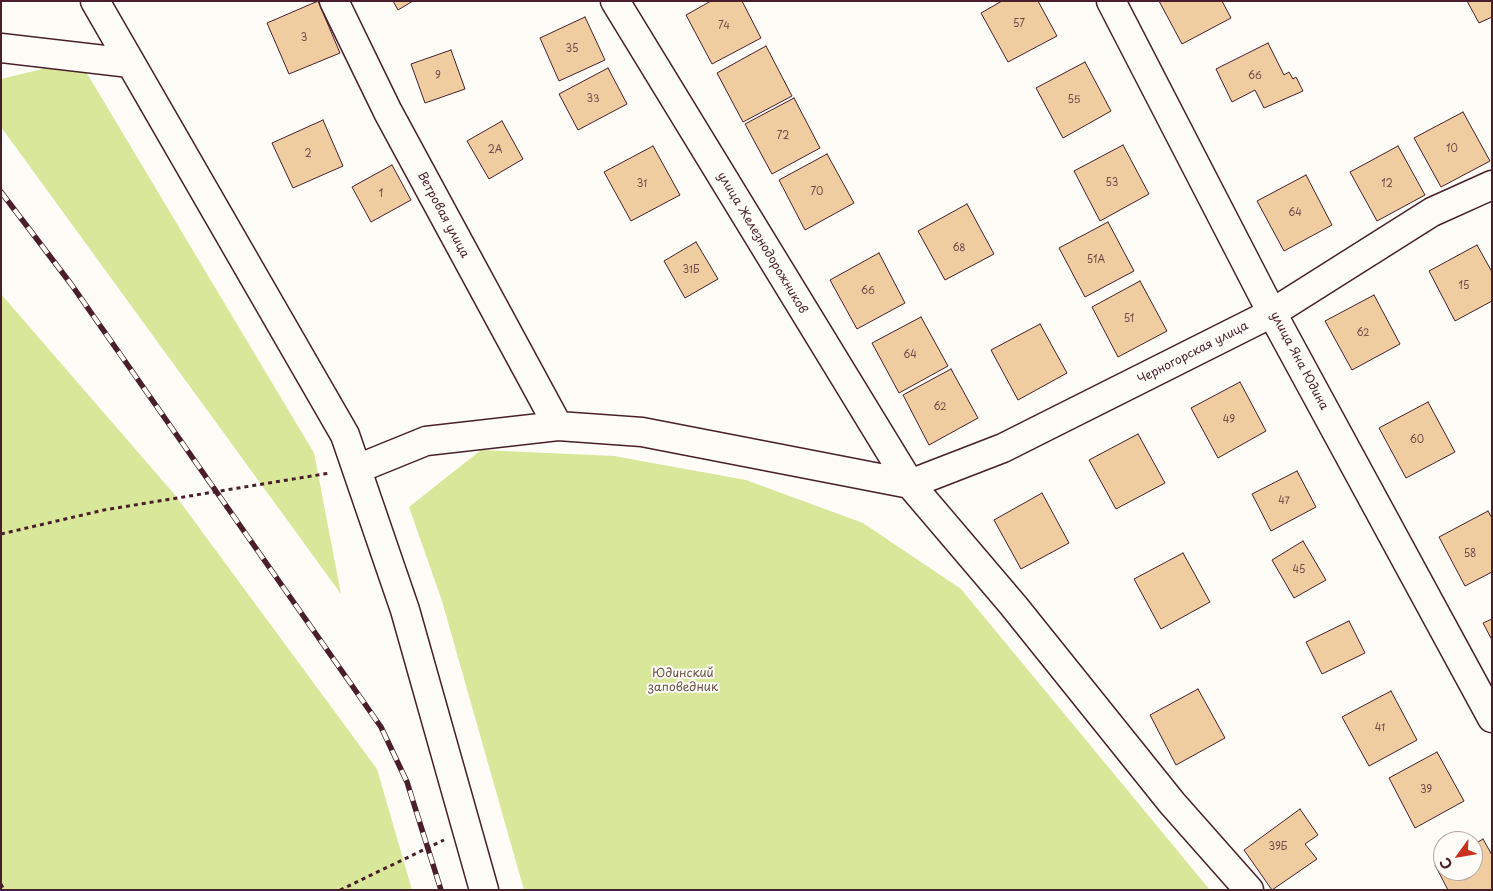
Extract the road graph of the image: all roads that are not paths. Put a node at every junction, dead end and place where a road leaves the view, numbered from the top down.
1 (95, 1) edge
2 (334, 1) edge
3 (615, 1) edge
4 (1111, 1) edge
5 (1, 48) edge
6 (130, 63) junction
7 (1492, 184) edge
8 (1272, 313) junction
9 (558, 426) junction
10 (356, 468) junction
11 (910, 484) junction
12 (1492, 718) edge
13 (484, 890) edge
14 (1249, 890) edge

1 - 6 street
2 - 9 street, Ветровая улица
3 - 11 street, улица Железнодорожников
4 - 8 street, улица Яна Юдина
5 - 6 street
6 - 10 street
7 - 8 street, Черногорская улица
8 - 11 street, Черногорская улица
8 - 12 street, улица Яна Юдина
9 - 10 street
9 - 11 street
10 - 13 street
11 - 14 street, улица Железнодорожников

